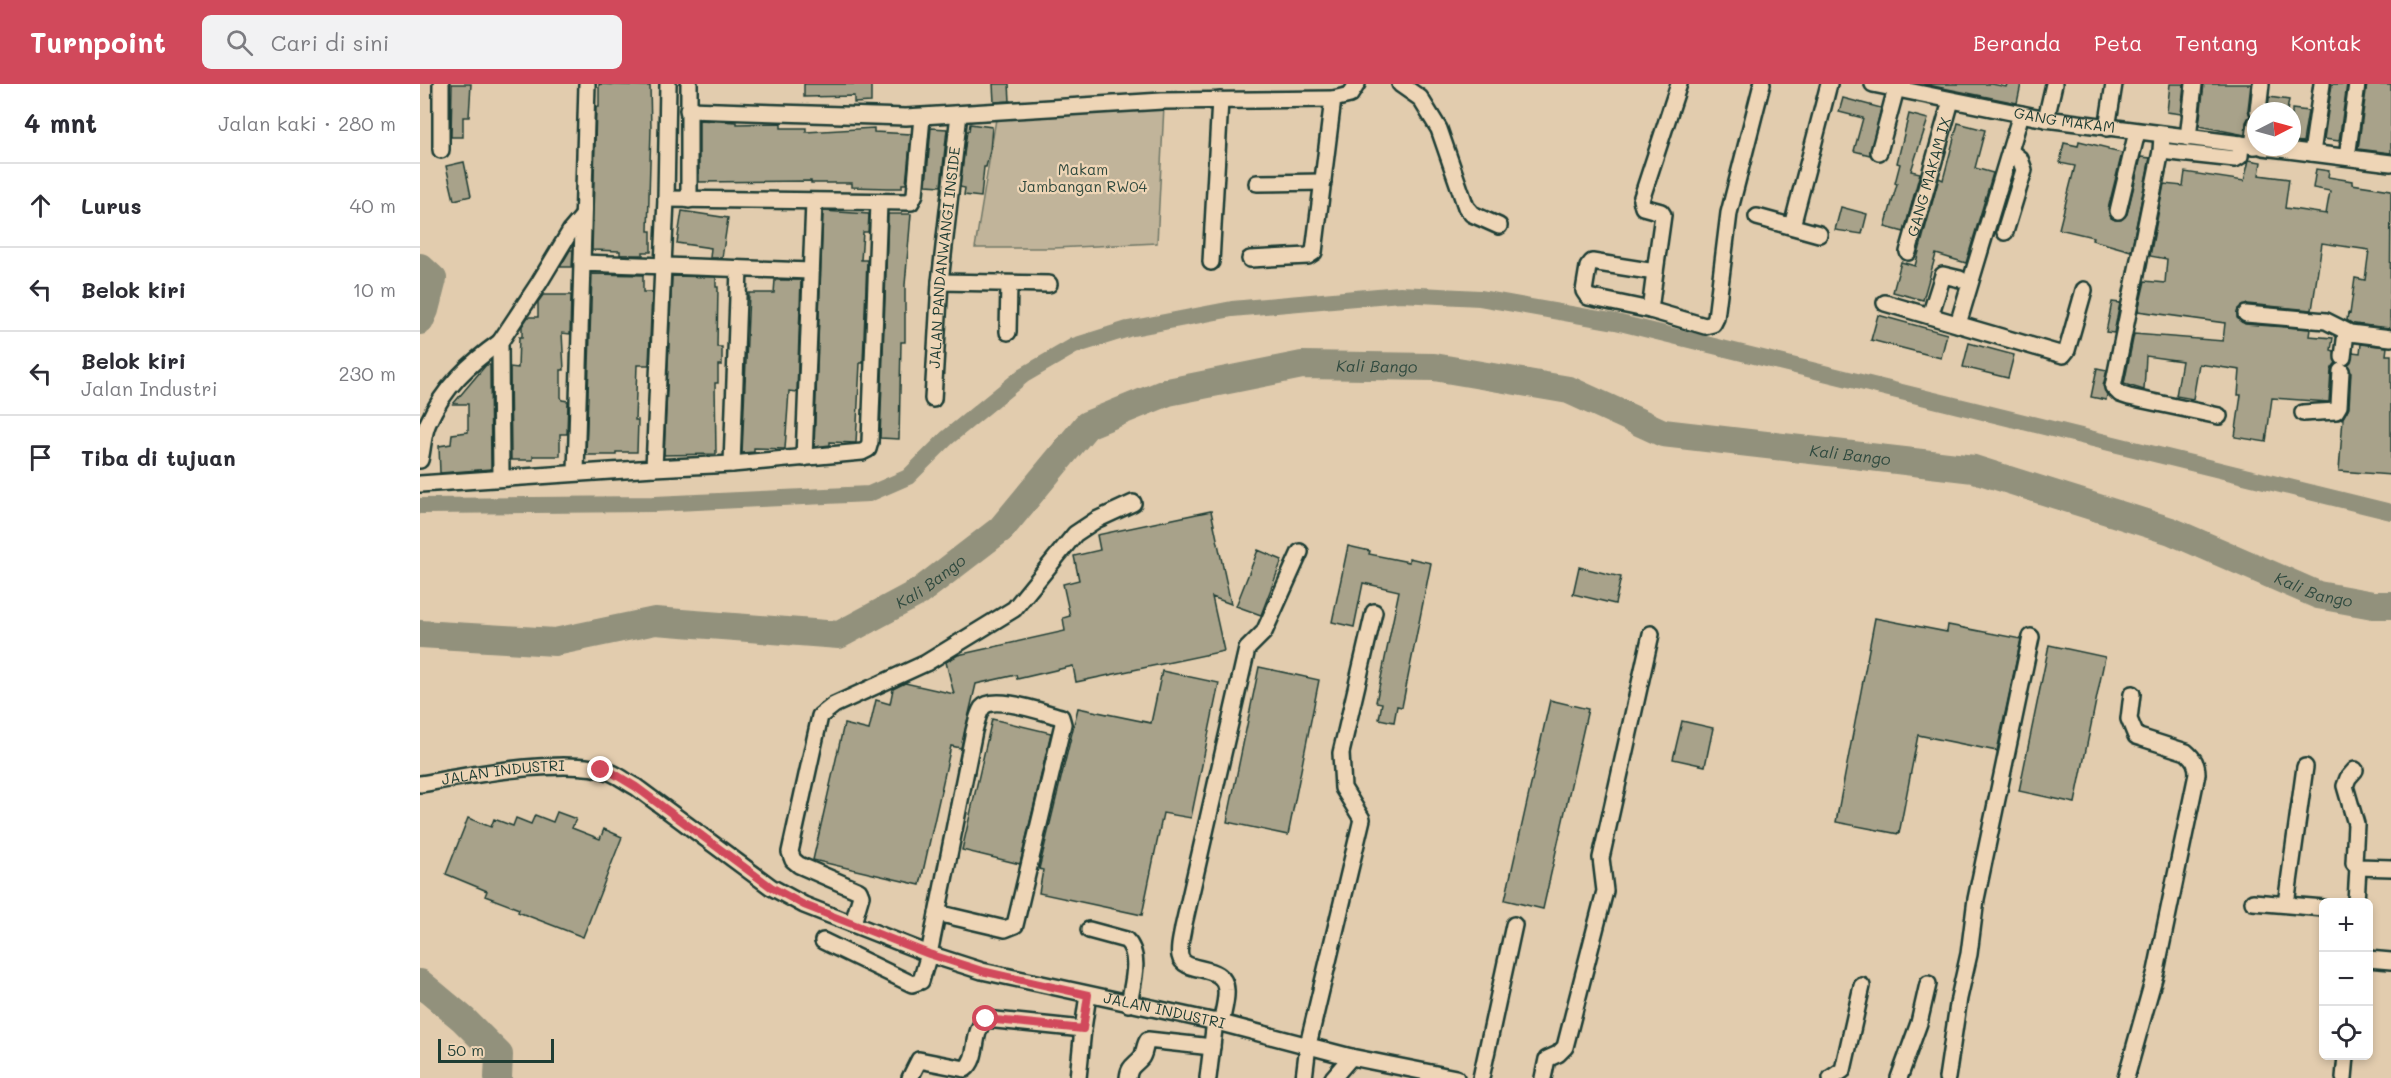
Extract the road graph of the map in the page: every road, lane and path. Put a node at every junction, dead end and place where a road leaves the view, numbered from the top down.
1 (441, 84) edge
2 (587, 84) edge
3 (668, 84) edge
4 (688, 84) edge
5 (1356, 84) edge
6 (1400, 84) edge
7 (1679, 84) edge
8 (1762, 84) edge
9 (1829, 84) edge
10 (1873, 84) edge
11 (2054, 84) edge
12 (2114, 84) edge
13 (2194, 84) edge
14 (2261, 84) edge
15 (2322, 84) edge
16 (2357, 84) edge
17 (1896, 89) junction
18 (1333, 99) junction
19 (1220, 100) junction
20 (1951, 101) junction
21 (2259, 102) edge
22 (688, 110) junction
23 (959, 114) junction
24 (2021, 114) junction
25 (922, 117) junction
26 (2046, 119) junction
27 (2107, 128) junction
28 (2137, 132) junction
29 (2188, 138) junction
30 (2162, 143) junction
31 (2247, 145) edge
32 (441, 150) dead end
33 (2247, 151) edge
34 (1879, 152) dead end
35 (2301, 152) edge
36 (2312, 153) junction
37 (2347, 157) junction
38 (2008, 158) junction
39 (2391, 163) edge
40 (1323, 182) junction
41 (1257, 183) dead end
42 (666, 199) junction
43 (689, 200) junction
44 (814, 202) junction
45 (879, 203) junction
46 (2118, 212) dead end
47 (582, 217) junction
48 (1757, 217) dead end
49 (1499, 226) dead end
50 (1792, 226) junction
51 (2005, 232) dead end
52 (1819, 234) dead end
53 (1908, 252) dead end
54 (1250, 259) dead end
55 (1211, 262) dead end
56 (582, 263) junction
57 (662, 266) junction
58 (739, 269) junction
59 (810, 271) junction
60 (1655, 272) junction
61 (1959, 279) dead end
62 (940, 282) junction
63 (1010, 284) junction
64 (1049, 284) dead end
65 (2084, 290) dead end
66 (1885, 303) dead end
67 (1650, 310) junction
68 (2246, 314) dead end
69 (1930, 316) junction
70 (1958, 324) junction
71 (1008, 332) dead end
72 (2346, 332) junction
73 (2391, 338) edge
74 (500, 342) junction
75 (933, 399) dead end
76 (2303, 412) dead end
77 (2219, 416) dead end
78 (804, 458) junction
79 (420, 460) edge
80 (732, 464) junction
81 (654, 468) junction
82 (576, 472) junction
83 (501, 478) junction
84 (420, 484) edge
85 (1133, 503) dead end
86 (1300, 552) dead end
87 (1374, 612) dead end
88 (1651, 634) dead end
89 (2031, 637) dead end
90 (2132, 694) dead end
91 (2305, 767) dead end
92 (2355, 770) dead end
93 (420, 784) edge
94 (2358, 867) junction
95 (2391, 868) edge
96 (2356, 898) edge
97 (2253, 902) dead end
98 (2286, 904) junction
99 (2319, 907) edge
100 (937, 913) junction
101 (853, 923) junction
102 (1514, 925) dead end
103 (1089, 930) dead end
104 (823, 941) dead end
105 (929, 954) junction
106 (2373, 959) edge
107 (2391, 961) edge
108 (1928, 984) dead end
109 (1862, 986) dead end
110 (1088, 995) junction
111 (1129, 1004) junction
112 (1218, 1022) junction
113 (1083, 1029) junction
114 (1308, 1045) junction
115 (1212, 1047) junction
116 (1351, 1057) junction
117 (2346, 1060) edge
118 (1399, 1072) edge
119 (910, 1078) edge
120 (1078, 1078) edge
121 (1128, 1078) edge
122 (1208, 1078) edge
123 (1304, 1078) edge
124 (1333, 1078) edge
125 (1456, 1078) edge
126 (1481, 1078) edge
127 (1543, 1078) edge
128 (1831, 1078) edge
129 (1899, 1078) edge
130 (1947, 1078) edge
131 (2126, 1078) edge
132 (2344, 1078) edge

1 - 32 street
2 - 47 street
3 - 42 street
4 - 22 street
5 - 18 street
6 - 49 street
7 - 60 street
8 - 67 street
9 - 50 street
10 - 17 street, GANG MAKAM
11 - 26 street
12 - 27 street
13 - 29 street
14 - 21 street
15 - 36 street
16 - 37 street
17 - 20 street, GANG MAKAM
17 - 34 street
18 - 19 street
18 - 40 street
19 - 23 street
19 - 55 street
20 - 24 street, GANG MAKAM
20 - 53 street, GANG MAKAM IX
22 - 25 street
22 - 43 street
23 - 25 street
23 - 62 street, JALAN PANDANWANGI INSIDE
24 - 26 street, GANG MAKAM
24 - 38 street
25 - 45 street
26 - 27 street, GANG MAKAM
27 - 28 street, GANG MAKAM
28 - 30 street, GANG MAKAM
28 - 46 street
29 - 30 street, GANG MAKAM
29 - 31 street, GANG MAKAM
30 - 33 street
30 - 77 street
35 - 36 street, GANG MAKAM
36 - 37 street, GANG MAKAM
37 - 39 street, GANG MAKAM
38 - 51 street
38 - 70 street
40 - 41 street
40 - 54 street
42 - 43 street
42 - 57 street
43 - 44 street
44 - 45 street
44 - 59 street
45 - 78 street
47 - 56 street
47 - 74 street
48 - 50 street
50 - 52 street
56 - 57 street
56 - 82 street
57 - 58 street
57 - 81 street
58 - 59 street
58 - 80 street
59 - 78 street
60 - 67 street
60 - 67 street
61 - 69 street
62 - 63 street
62 - 75 street, JALAN PANDANWANGI INSIDE
63 - 64 street
63 - 71 street
65 - 70 street
66 - 69 street
68 - 72 street
69 - 70 street
72 - 73 street
72 - 76 street
74 - 79 street
74 - 83 street
78 - 80 street
80 - 81 street
81 - 82 street
82 - 83 street
83 - 84 street
85 - 101 street
86 - 112 street
87 - 114 street
88 - 127 street
89 - 130 street
90 - 131 street
91 - 98 street
92 - 94 street
93 - 101 street, JALAN INDUSTRI
94 - 95 street
94 - 96 street
97 - 98 street
98 - 99 street
100 - 100 street
100 - 105 street
101 - 105 street, JALAN INDUSTRI
102 - 126 street
103 - 111 street
104 - 105 street
105 - 110 street, JALAN INDUSTRI
106 - 107 street
108 - 129 street
109 - 128 street
110 - 111 street, JALAN INDUSTRI
110 - 113 street
111 - 112 street, JALAN INDUSTRI
112 - 114 street, JALAN INDUSTRI
112 - 115 street
113 - 119 street
113 - 120 street
114 - 116 street, JALAN INDUSTRI
114 - 123 street
115 - 121 street
115 - 122 street
116 - 118 street, JALAN INDUSTRI
116 - 124 street
117 - 132 street
118 - 125 street, JALAN INDUSTRI

